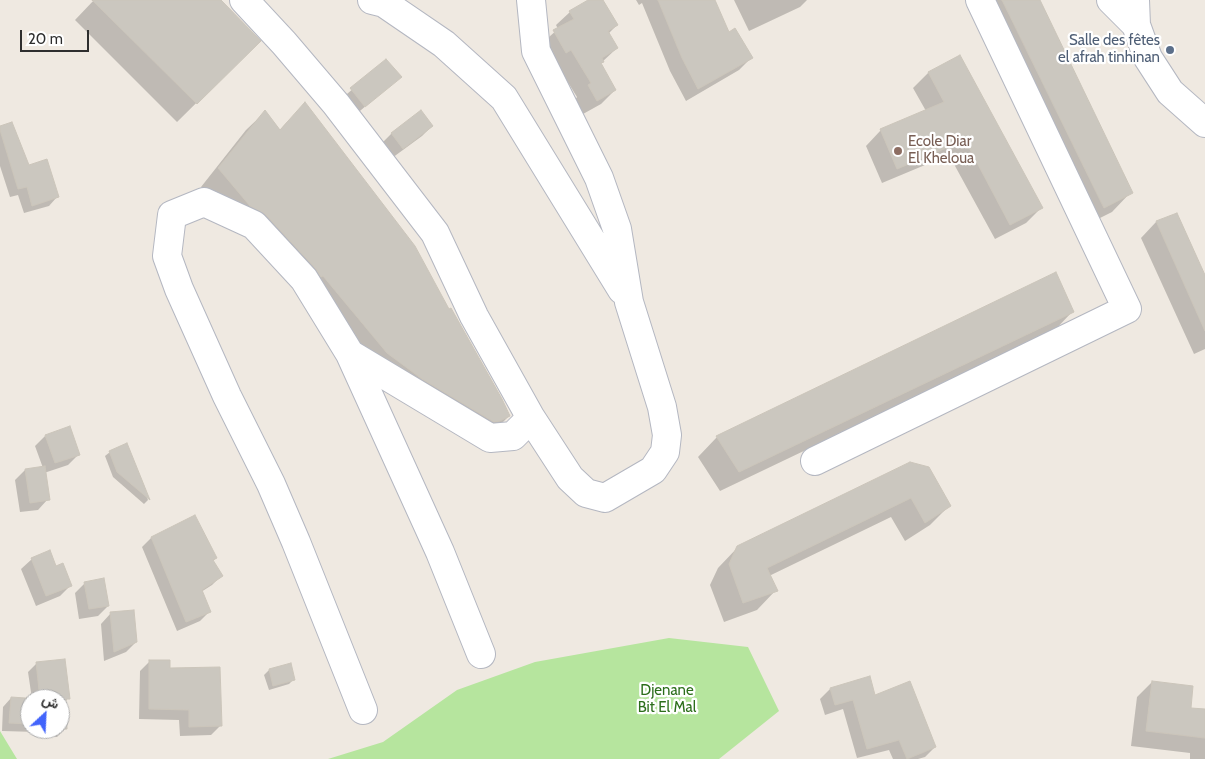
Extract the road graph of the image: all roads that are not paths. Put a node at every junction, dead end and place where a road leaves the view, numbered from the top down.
1 (244, 0) edge
2 (372, 0) edge
3 (531, 0) edge
4 (980, 0) edge
5 (1111, 0) edge
6 (1136, 13) edge
7 (1205, 123) edge
8 (629, 302) junction
9 (350, 354) junction
10 (531, 418) junction
11 (815, 461) dead end
12 (481, 654) dead end
13 (363, 710) dead end

1 - 10 street
2 - 8 street
3 - 8 street
4 - 11 street
5 - 6 street
6 - 7 street
8 - 10 street
9 - 10 street
9 - 12 street
9 - 13 street

